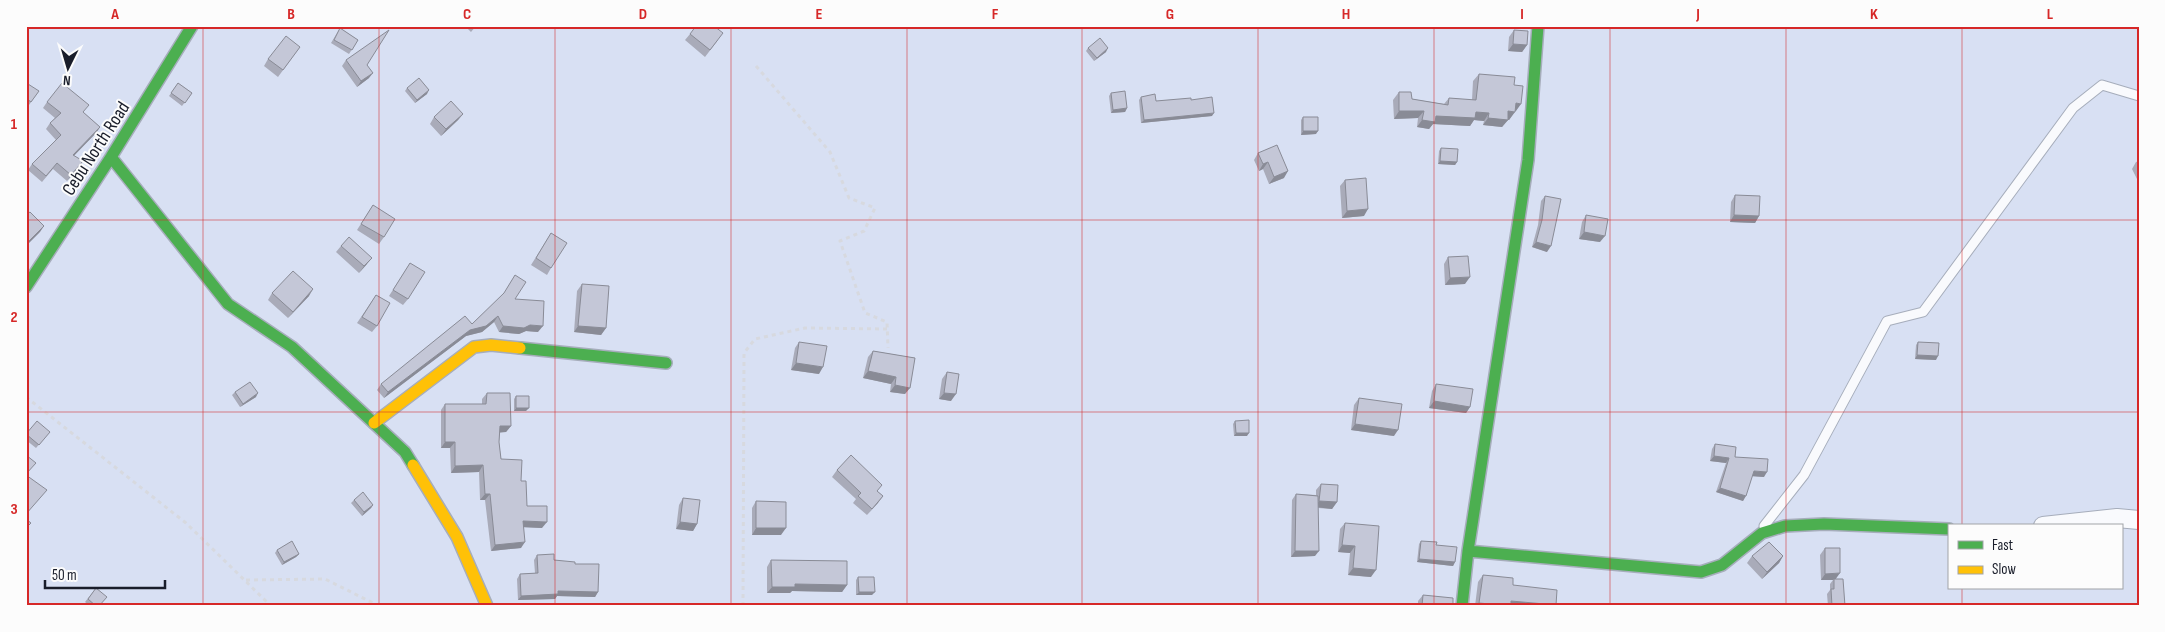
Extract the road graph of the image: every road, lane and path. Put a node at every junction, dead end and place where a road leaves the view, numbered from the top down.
1 (192, 26) edge
2 (1538, 26) edge
3 (756, 66) dead end
4 (2139, 96) edge
5 (111, 157) junction
6 (26, 287) edge
7 (887, 328) junction
8 (888, 348) dead end
9 (666, 363) dead end
10 (26, 397) edge
11 (374, 423) junction
12 (2139, 520) edge
13 (2062, 524) edge
14 (1948, 528) edge
15 (1753, 540) junction
16 (1468, 551) junction
17 (245, 580) junction
18 (271, 606) edge
19 (379, 606) edge
20 (488, 606) edge
21 (743, 606) edge
22 (1462, 606) edge

1 - 5 street, Cebu North Road
2 - 16 street
3 - 7 path
4 - 15 lane
5 - 6 street, Cebu North Road
5 - 11 street
7 - 8 path
7 - 21 path
9 - 11 street
10 - 17 path
11 - 20 street
12 - 13 street
14 - 15 street
15 - 16 street
16 - 22 street
17 - 18 path
17 - 19 path

